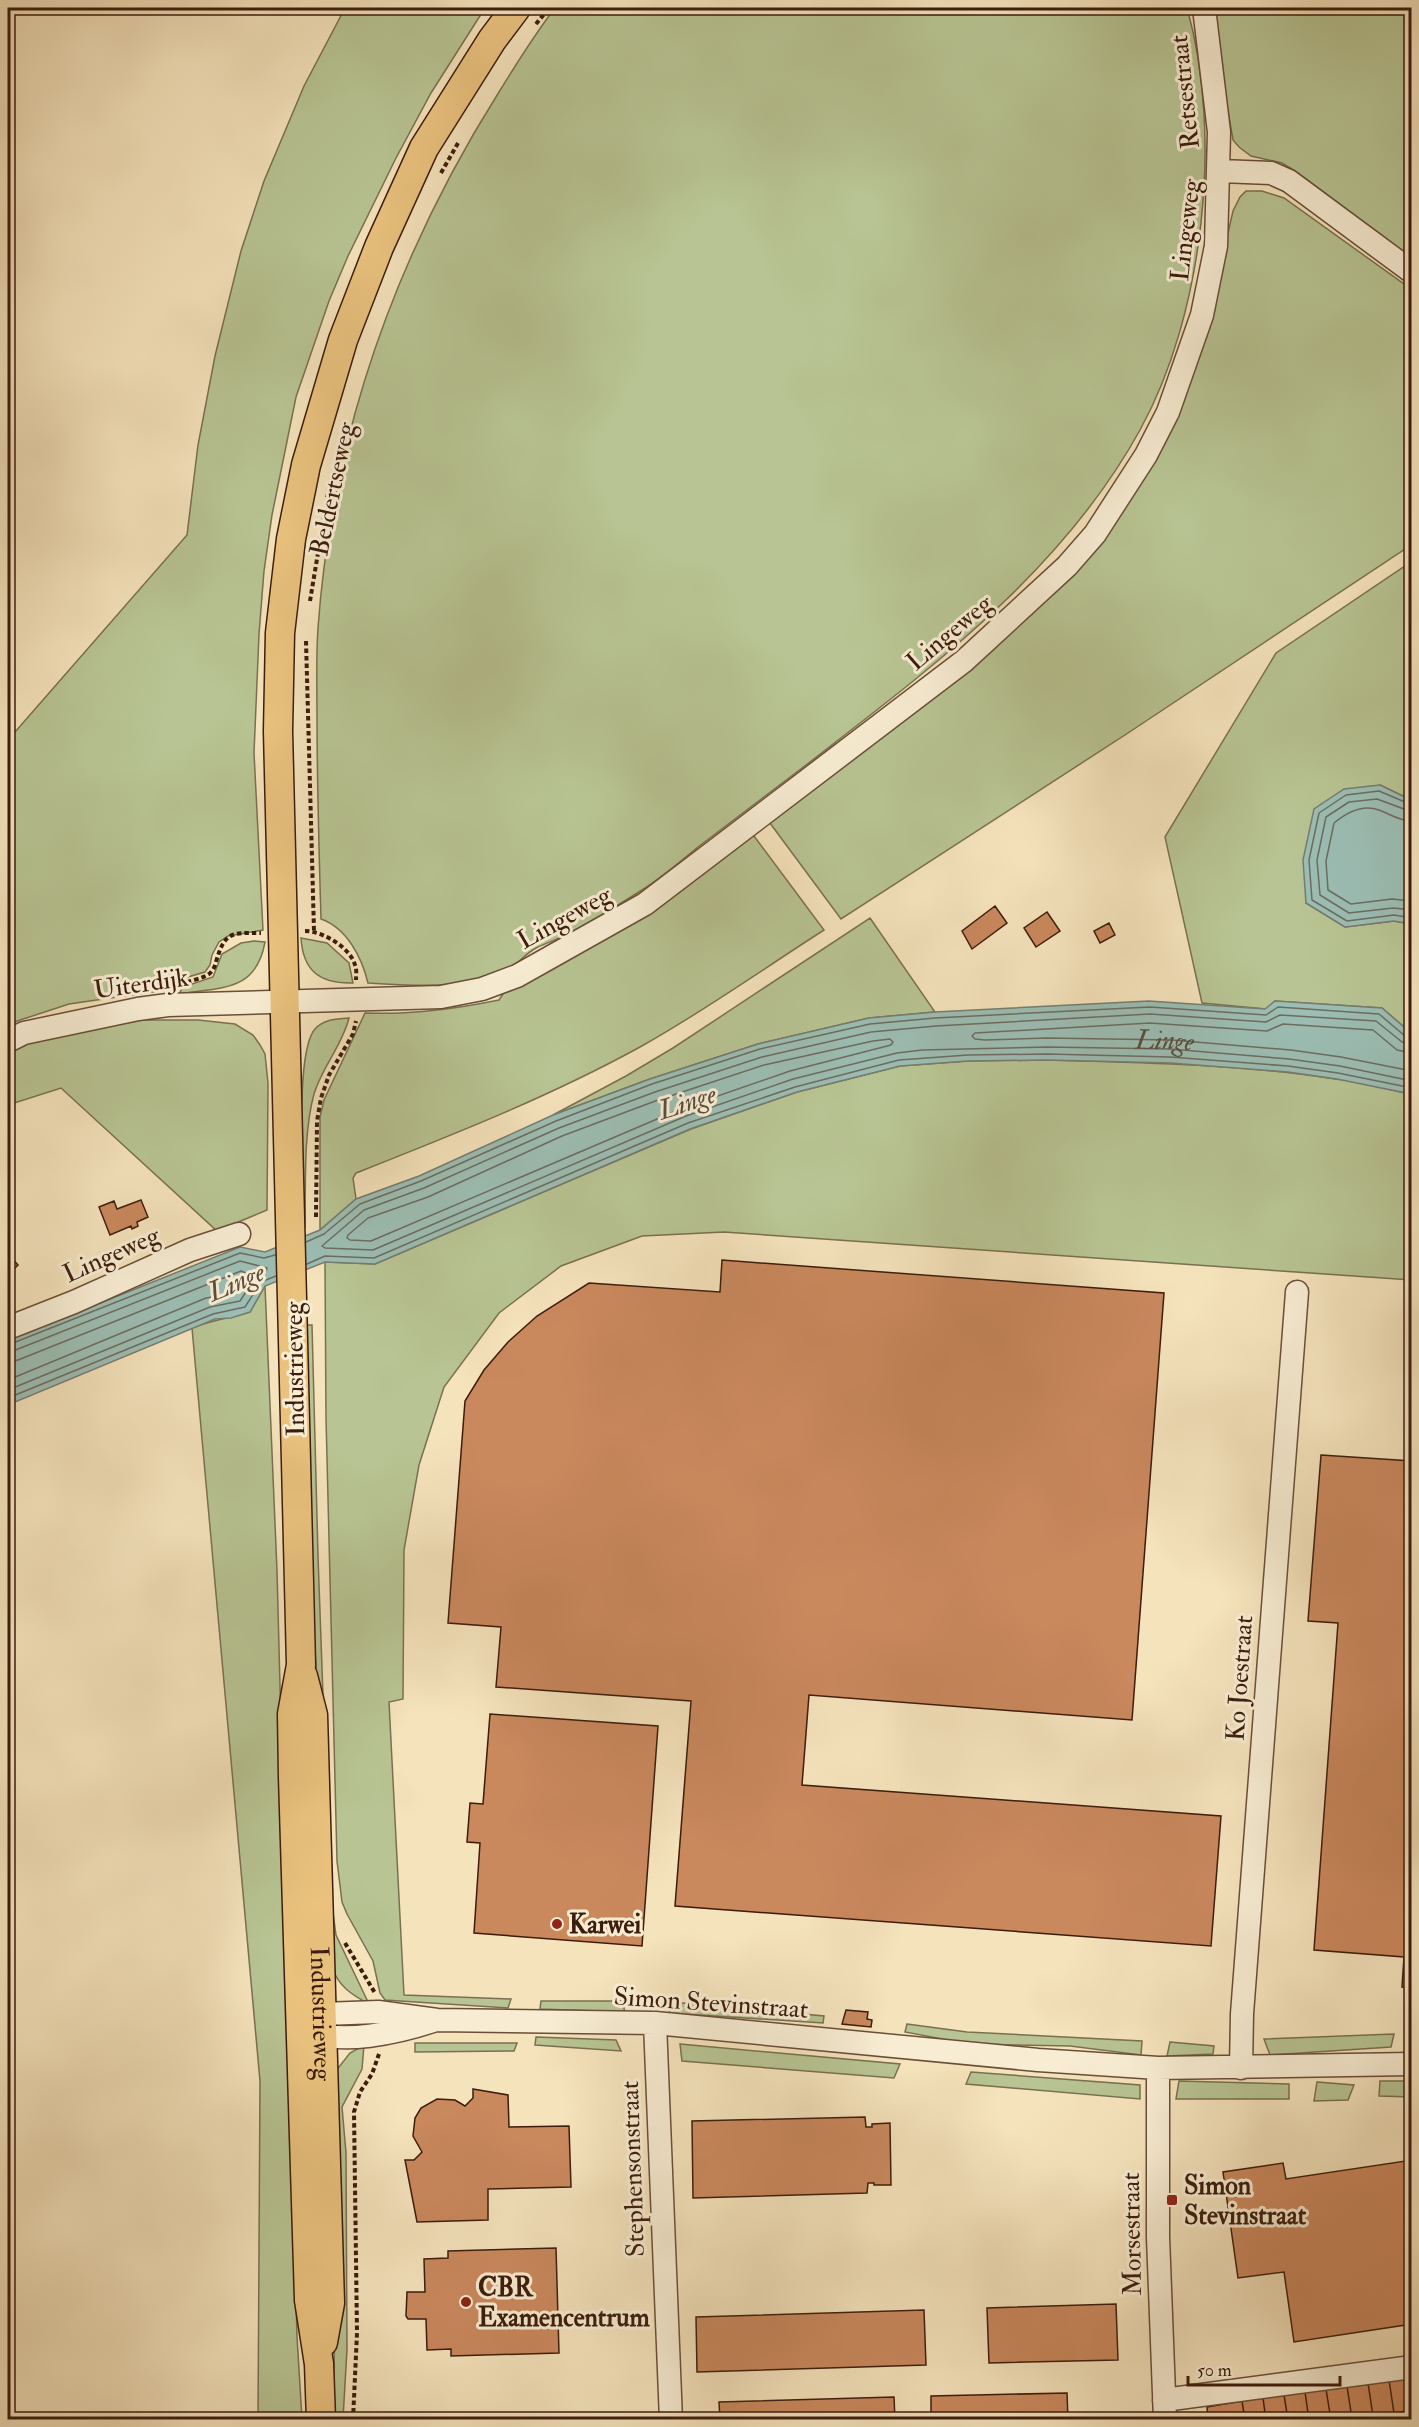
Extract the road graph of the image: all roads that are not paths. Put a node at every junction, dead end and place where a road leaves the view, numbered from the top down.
1 (516, 8) edge
2 (1204, 8) edge
3 (1220, 171) junction
4 (1412, 272) edge
5 (286, 1001) junction
6 (8, 1041) edge
7 (239, 1234) dead end
8 (1297, 1292) dead end
9 (8, 1328) edge
10 (655, 2023) junction
11 (315, 2027) junction
12 (1412, 2064) edge
13 (1158, 2068) junction
14 (1241, 2068) junction
15 (1412, 2367) edge
16 (1165, 2410) edge
17 (321, 2420) edge
18 (671, 2420) edge

1 - 5 main road, Beldertseweg
2 - 3 street, Retsestraat
3 - 4 street, Lingeweg
3 - 5 street, Lingeweg
5 - 6 street, Uiterdijk
5 - 11 main road, Industrieweg
7 - 9 street, Lingeweg
8 - 14 street, Ko Joestraat
10 - 11 street, Simon Stevinstraat
10 - 13 street, Simon Stevinstraat
10 - 18 street, Stephensonstraat
11 - 17 main road, Industrieweg
12 - 14 street, Simon Stevinstraat
13 - 14 street, Simon Stevinstraat
13 - 16 street, Morsestraat
15 - 16 street, Morsestraat

